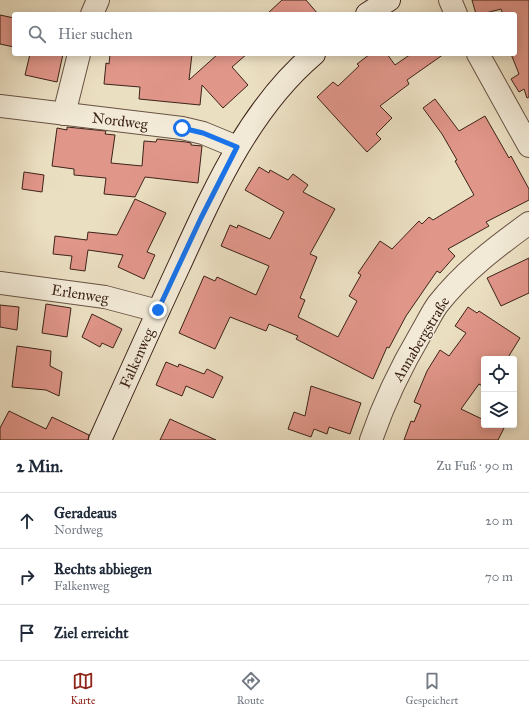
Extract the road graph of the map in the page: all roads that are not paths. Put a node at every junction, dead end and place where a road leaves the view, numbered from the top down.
1 (98, 0) edge
2 (390, 0) edge
3 (450, 0) edge
4 (93, 12) edge
5 (370, 12) edge
6 (455, 12) edge
7 (78, 56) edge
8 (312, 56) edge
9 (479, 56) edge
10 (0, 106) edge
11 (64, 114) junction
12 (529, 146) edge
13 (237, 147) junction
14 (529, 223) edge
15 (0, 283) edge
16 (158, 310) junction
17 (100, 440) edge
18 (371, 440) edge

1 - 4 street
2 - 5 street
3 - 6 street
7 - 11 street
8 - 13 street, Falkenweg
9 - 12 street
10 - 11 street, Nordweg
11 - 13 street, Nordweg
13 - 16 street, Falkenweg
14 - 18 street, Annabergstraße
15 - 16 street, Erlenweg
16 - 17 street, Falkenweg

